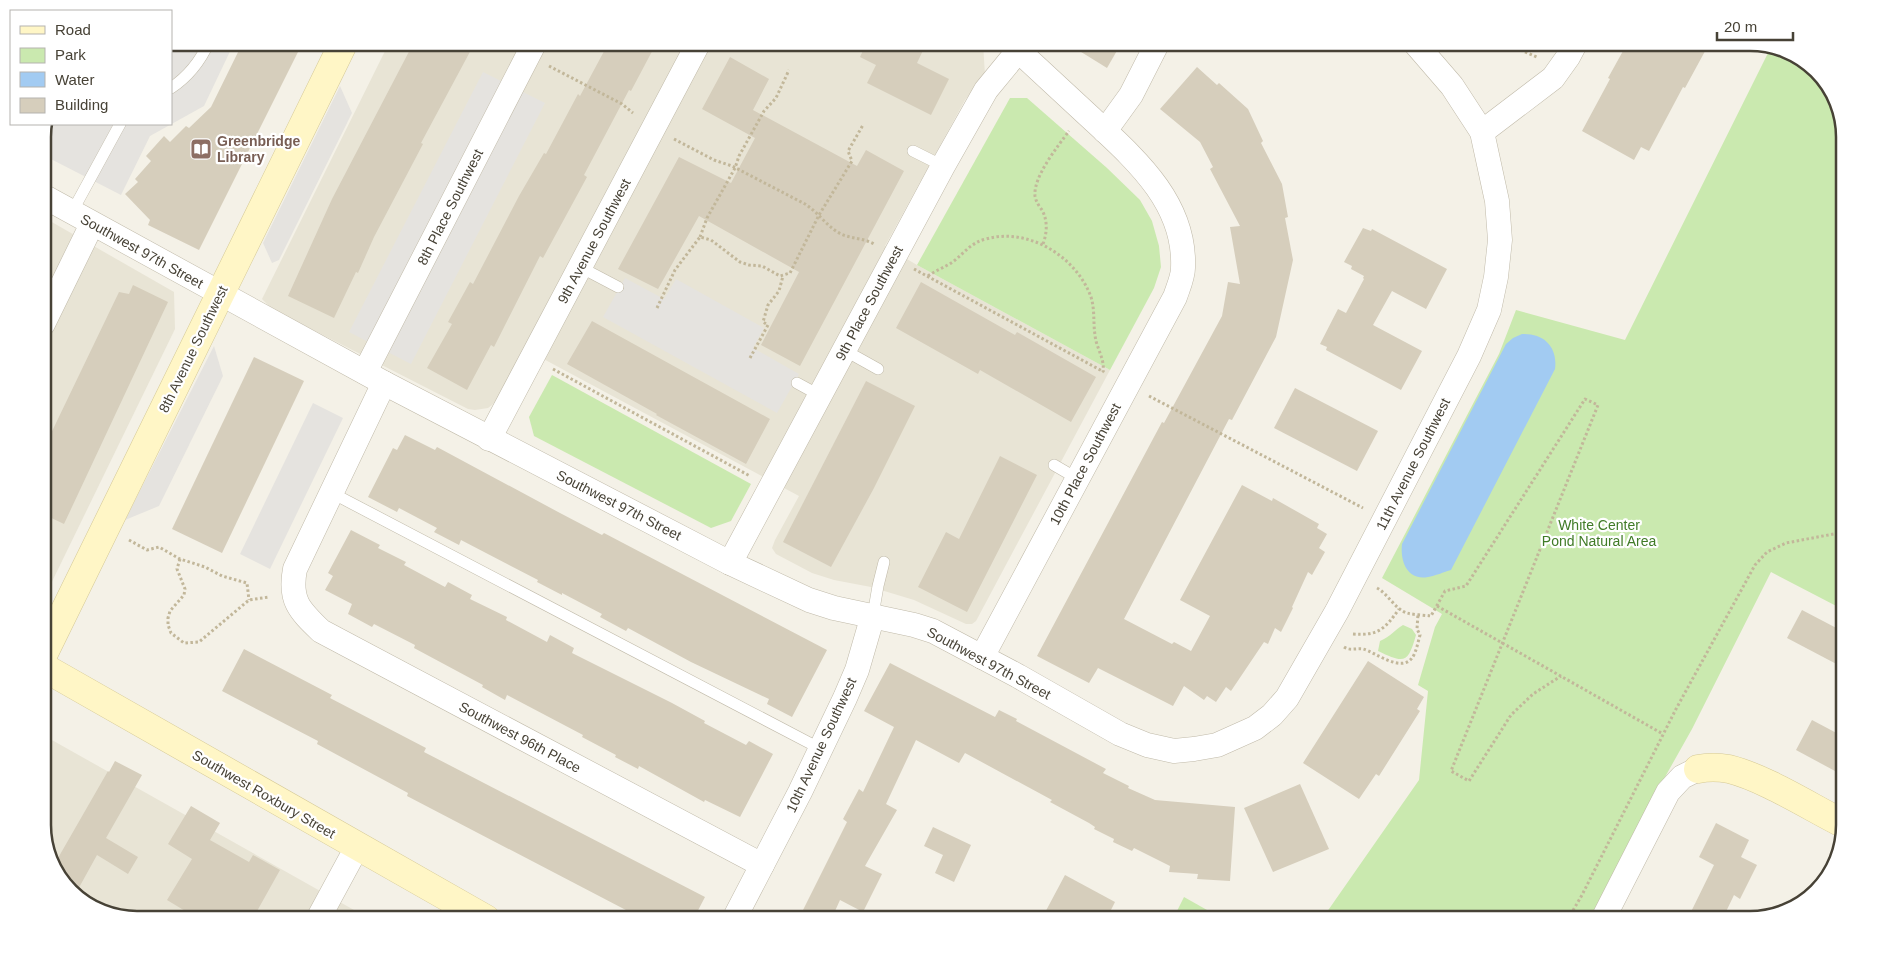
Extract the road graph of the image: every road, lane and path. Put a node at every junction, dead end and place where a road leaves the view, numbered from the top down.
1 (205, 51) edge
2 (340, 51) edge
3 (531, 51) edge
4 (694, 51) edge
5 (1011, 51) edge
6 (1018, 51) edge
7 (1153, 51) edge
8 (1422, 51) edge
9 (1524, 51) edge
10 (1571, 51) edge
11 (1545, 60) dead end
12 (548, 66) dead end
13 (789, 70) dead end
14 (172, 87) edge
15 (622, 104) dead end
16 (119, 125) edge
17 (863, 125) dead end
18 (1073, 127) dead end
19 (1105, 131) junction
20 (1482, 132) junction
21 (672, 138) dead end
22 (913, 151) dead end
23 (942, 166) junction
24 (735, 168) junction
25 (51, 200) edge
26 (72, 212) junction
27 (820, 215) junction
28 (92, 224) junction
29 (700, 237) junction
30 (1043, 245) junction
31 (878, 246) dead end
32 (580, 267) junction
33 (783, 276) junction
34 (618, 287) dead end
35 (220, 294) junction
36 (51, 308) edge
37 (657, 308) dead end
38 (844, 350) junction
39 (750, 358) dead end
40 (550, 368) dead end
41 (878, 369) dead end
42 (375, 378) junction
43 (797, 383) dead end
44 (1144, 393) dead end
45 (819, 395) junction
46 (489, 438) junction
47 (1054, 465) dead end
48 (1078, 478) junction
49 (757, 479) dead end
50 (332, 493) junction
51 (1368, 511) dead end
52 (1836, 534) edge
53 (129, 540) dead end
54 (180, 559) junction
55 (884, 562) dead end
56 (730, 563) junction
57 (1377, 588) dead end
58 (284, 595) junction
59 (249, 600) junction
60 (1437, 606) junction
61 (1399, 609) junction
62 (1418, 614) junction
63 (873, 615) junction
64 (1346, 631) dead end
65 (51, 639) edge
66 (1503, 643) junction
67 (1339, 645) dead end
68 (982, 657) junction
69 (51, 672) edge
70 (1560, 676) junction
71 (1663, 734) junction
72 (1217, 745) joint
73 (821, 749) junction
74 (1698, 769) joint
75 (1836, 820) edge
76 (357, 847) junction
77 (762, 864) junction
78 (323, 911) edge
79 (470, 911) edge
80 (738, 911) edge
81 (1573, 911) edge
82 (1608, 911) edge

1 - 14 lane
2 - 35 street, 8th Avenue Southwest
3 - 42 street, 8th Place Southwest
4 - 32 street, 9th Avenue Southwest
5 - 23 street, 9th Place Southwest
6 - 19 street, 10th Place Southwest
7 - 19 street
8 - 20 street
9 - 11 path
10 - 20 street
12 - 15 path
13 - 24 path
16 - 26 lane
17 - 27 path
18 - 30 path
19 - 48 street, 10th Place Southwest
20 - 72 street, 11th Avenue Southwest
21 - 24 path
22 - 23 lane
23 - 38 street, 9th Place Southwest
24 - 27 path
24 - 29 path
25 - 26 street, Southwest 97th Street
26 - 28 street, Southwest 97th Street
27 - 31 path
27 - 33 path
28 - 35 street, Southwest 97th Street
28 - 36 street
29 - 33 path
29 - 37 path
30 - 30 path
32 - 34 lane
32 - 46 street, 9th Avenue Southwest
33 - 39 path
35 - 42 street, Southwest 97th Street
35 - 65 street, 8th Avenue Southwest
38 - 41 lane
38 - 45 street, 9th Place Southwest
40 - 49 path
42 - 46 street, Southwest 97th Street
42 - 50 street, 8th Place Southwest
43 - 45 lane
44 - 51 path
45 - 56 street, 9th Place Southwest
46 - 56 street, Southwest 97th Street
47 - 48 lane
48 - 68 street, 10th Place Southwest
50 - 58 street, 8th Place Southwest
50 - 73 lane
52 - 71 path
53 - 54 path
54 - 59 path
54 - 59 path
55 - 63 lane, 10th Avenue Southwest
56 - 63 street, Southwest 97th Street
57 - 61 path
58 - 59 path
58 - 77 street, Southwest 96th Place
60 - 62 path
60 - 66 path
60 - 66 path
61 - 62 path
61 - 64 path
62 - 67 path
63 - 68 street, Southwest 97th Street
63 - 73 street, 10th Avenue Southwest
66 - 70 path
66 - 70 path
68 - 72 street, Southwest 97th Street
69 - 76 street, Southwest Roxbury Street
70 - 71 path
71 - 81 path
73 - 77 street, 10th Avenue Southwest
74 - 75 street
74 - 82 street
76 - 78 street
76 - 79 street, Southwest Roxbury Street
77 - 80 street, 10th Avenue Southwest

